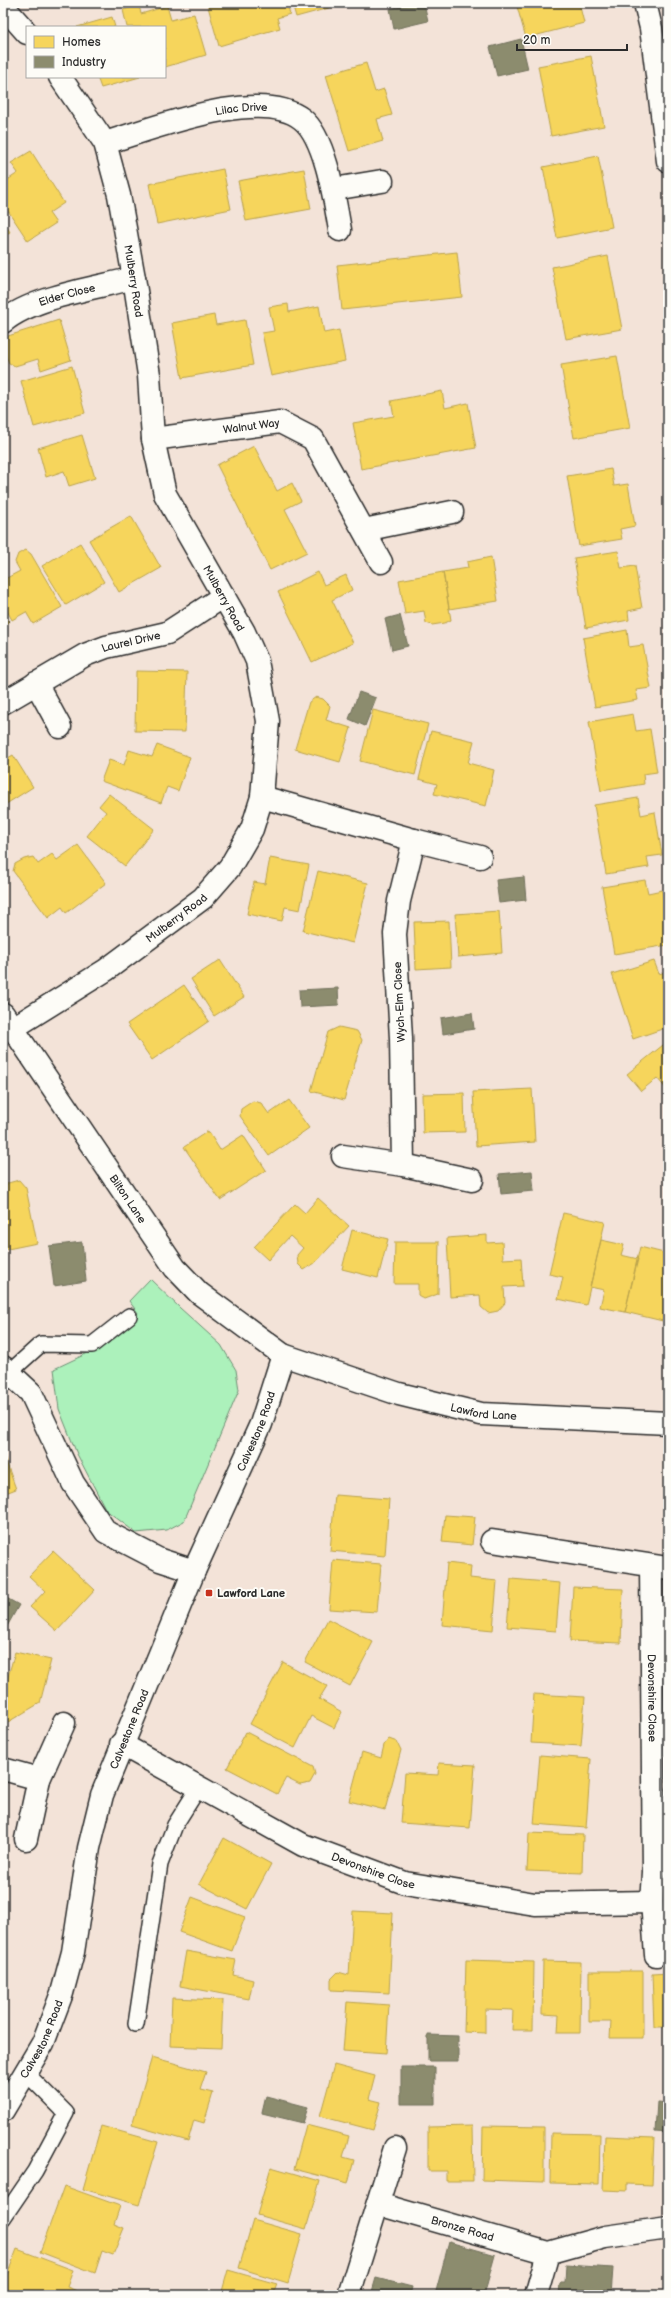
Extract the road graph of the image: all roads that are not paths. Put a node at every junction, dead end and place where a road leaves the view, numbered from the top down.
1 (646, 3) edge
2 (3, 6) edge
3 (660, 26) edge
4 (26, 32) edge
5 (61, 78) edge
6 (105, 143) junction
7 (668, 161) edge
8 (382, 181) dead end
9 (334, 189) junction
10 (340, 230) dead end
11 (134, 278) junction
12 (3, 322) edge
13 (153, 439) junction
14 (452, 512) dead end
15 (364, 530) junction
16 (381, 562) dead end
17 (224, 596) junction
18 (36, 683) junction
19 (3, 703) edge
20 (60, 727) dead end
21 (262, 797) junction
22 (414, 840) junction
23 (480, 857) dead end
24 (8, 1021) edge
25 (343, 1156) dead end
26 (403, 1165) junction
27 (472, 1180) dead end
28 (129, 1316) dead end
29 (283, 1355) junction
30 (6, 1369) edge
31 (668, 1423) edge
32 (492, 1540) dead end
33 (659, 1567) edge
34 (194, 1571) junction
35 (64, 1723) dead end
36 (121, 1744) junction
37 (3, 1769) edge
38 (38, 1779) junction
39 (199, 1787) junction
40 (26, 1838) dead end
41 (661, 1873) edge
42 (652, 1902) junction
43 (656, 1955) dead end
44 (136, 2024) dead end
45 (26, 2073) junction
46 (3, 2110) edge
47 (395, 2148) dead end
48 (378, 2204) junction
49 (3, 2218) edge
50 (668, 2228) edge
51 (548, 2253) junction
52 (349, 2294) edge
53 (536, 2295) edge

1 - 3 street
2 - 4 street
3 - 7 street
5 - 6 street, Mulberry Road
6 - 9 street, Lilac Drive
6 - 11 street, Mulberry Road
8 - 9 street
9 - 10 street, Lilac Drive
11 - 12 street, Elder Close
11 - 13 street, Mulberry Road
13 - 15 street, Walnut Way
13 - 17 street, Mulberry Road
14 - 15 street
15 - 16 street, Walnut Way
17 - 18 street, Laurel Drive
17 - 21 street, Mulberry Road
18 - 19 street, Laurel Drive
18 - 20 street
21 - 22 street
21 - 24 street, Mulberry Road
22 - 23 street
22 - 26 street, Wych-Elm Close
24 - 29 street, Bilton Lane
25 - 26 street
26 - 27 street
28 - 30 lane
29 - 31 street, Lawford Lane
29 - 34 street, Calvestone Road
30 - 34 street
32 - 33 street, Devonshire Close
33 - 41 street, Devonshire Close
34 - 36 street, Calvestone Road
35 - 38 street
36 - 39 street, Devonshire Close
36 - 45 street, Calvestone Road
37 - 38 street
38 - 40 street
39 - 42 street, Devonshire Close
39 - 44 lane
41 - 42 street, Devonshire Close
42 - 43 street, Devonshire Close
45 - 46 street, Calvestone Road
45 - 49 lane
47 - 48 street
48 - 51 street, Bronze Road
48 - 52 street
50 - 51 street
51 - 53 street

